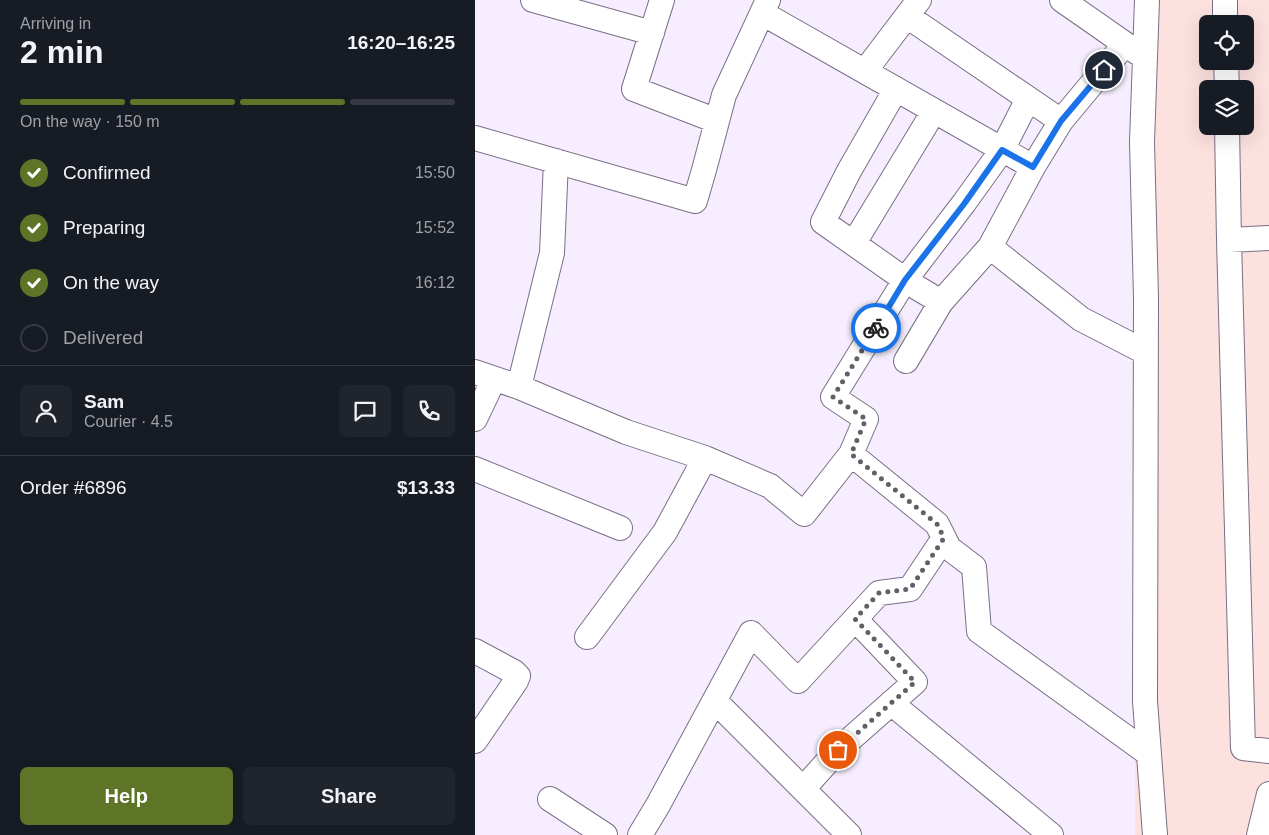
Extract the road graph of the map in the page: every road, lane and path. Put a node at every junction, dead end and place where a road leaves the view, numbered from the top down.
1 (533, 0) edge
2 (662, 0) edge
3 (1062, 0) edge
4 (1147, 0) edge
5 (1225, 0) edge
6 (765, 6) edge
7 (913, 8) edge
8 (1225, 15) edge
9 (652, 33) junction
10 (1125, 44) junction
11 (1145, 58) junction
12 (865, 71) junction
13 (896, 89) junction
14 (1028, 99) junction
15 (934, 111) junction
16 (717, 120) junction
17 (1061, 121) junction
18 (1227, 135) edge
19 (475, 138) edge
20 (1002, 150) junction
21 (556, 162) junction
22 (1033, 167) junction
23 (1269, 238) edge
24 (1229, 240) junction
25 (854, 243) junction
26 (990, 248) junction
27 (905, 280) junction
28 (941, 302) junction
29 (1145, 352) junction
30 (906, 362) dead end
31 (485, 376) edge
32 (519, 387) junction
33 (475, 419) edge
34 (851, 454) junction
35 (705, 458) junction
36 (475, 469) edge
37 (620, 528) dead end
38 (944, 538) junction
39 (855, 619) junction
40 (587, 637) dead end
41 (475, 651) edge
42 (715, 700) junction
43 (891, 703) junction
44 (475, 741) edge
45 (1269, 751) edge
46 (1149, 754) junction
47 (803, 789) junction
48 (1269, 794) edge
49 (550, 799) dead end
50 (605, 835) edge
51 (640, 835) edge
52 (849, 835) edge
53 (1051, 835) edge
54 (1155, 835) edge
55 (1259, 835) edge

1 - 9 street
2 - 9 street
3 - 10 street
4 - 11 street
5 - 8 street
6 - 12 street
6 - 16 street
7 - 12 street
7 - 14 street
9 - 16 street
10 - 11 street
10 - 17 street
11 - 29 street
12 - 13 street
13 - 15 street
13 - 25 street
14 - 17 street
14 - 20 street
15 - 20 street
15 - 25 street
16 - 21 street
17 - 22 street
18 - 24 street
19 - 21 street
20 - 22 street
20 - 27 street
21 - 32 street
22 - 26 street
23 - 24 street
24 - 45 street
25 - 27 street
26 - 28 street
26 - 29 street
27 - 28 street
27 - 34 street
28 - 30 street
29 - 46 street
31 - 32 street
31 - 33 street
32 - 35 street
34 - 35 street
34 - 38 street
35 - 40 street
36 - 37 street
38 - 39 street
38 - 46 street
39 - 42 street
39 - 43 street
41 - 44 street
42 - 47 street
42 - 51 street
43 - 47 street
43 - 53 street
46 - 54 street
47 - 52 street
48 - 55 street
49 - 50 street

